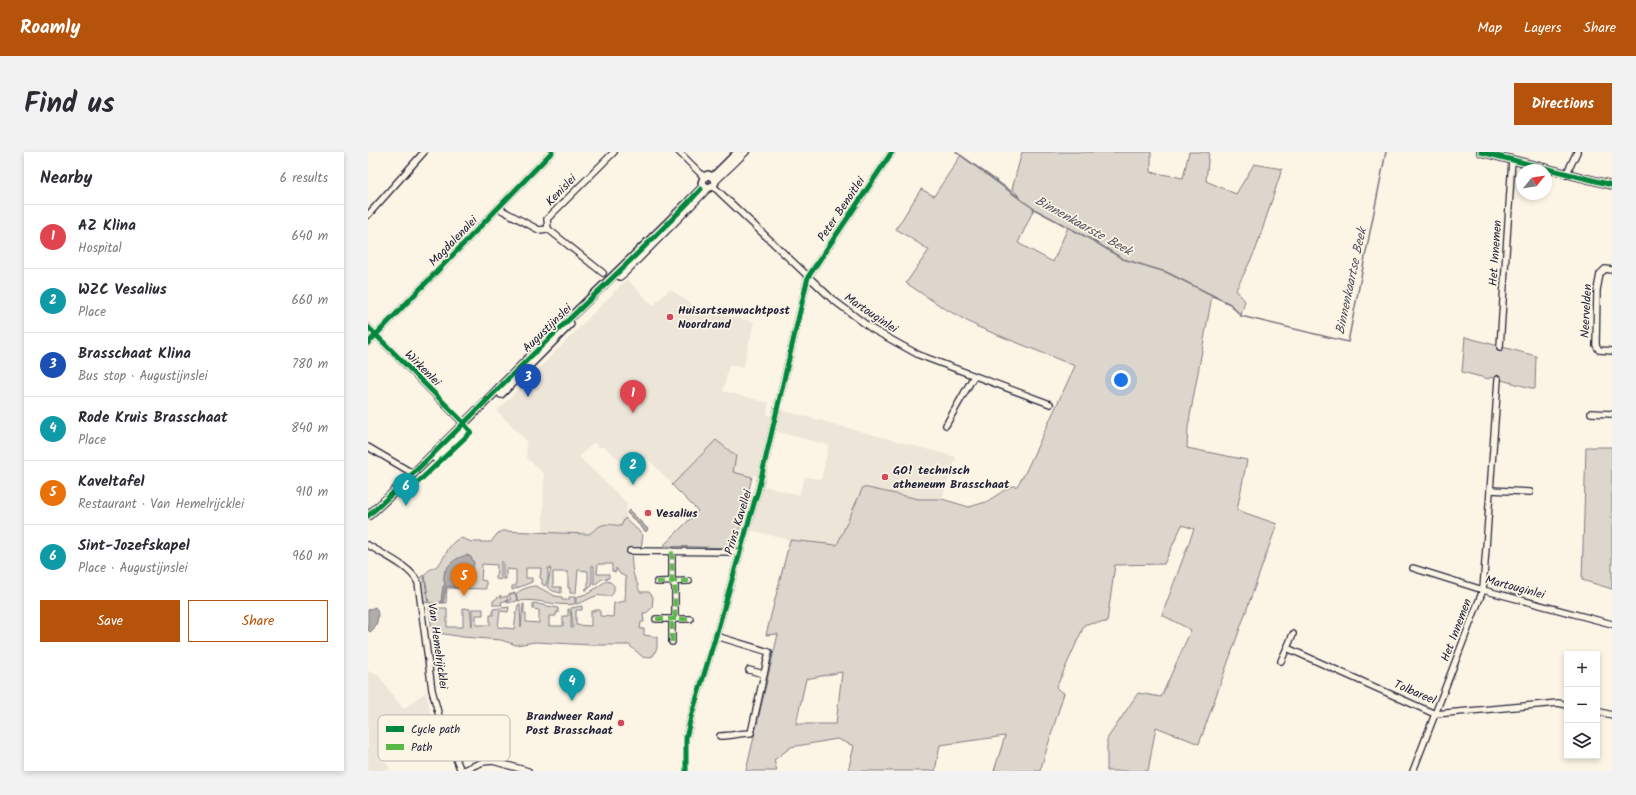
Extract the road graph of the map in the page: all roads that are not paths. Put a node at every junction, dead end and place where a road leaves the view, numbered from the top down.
1 (424, 152) edge
2 (552, 152) edge
3 (614, 152) edge
4 (678, 152) edge
5 (738, 152) edge
6 (746, 152) edge
7 (892, 152) edge
8 (1480, 152) edge
9 (1577, 152) edge
10 (1512, 160) junction
11 (1566, 174) junction
12 (704, 177) joint
13 (711, 184) junction
14 (1612, 185) edge
15 (498, 208) junction
16 (368, 215) edge
17 (548, 229) junction
18 (1612, 270) edge
19 (603, 273) dead end
20 (808, 277) junction
21 (584, 306) junction
22 (368, 327) edge
23 (376, 334) junction
24 (368, 343) edge
25 (1500, 347) dead end
26 (1612, 351) edge
27 (974, 376) junction
28 (1498, 379) dead end
29 (1050, 404) dead end
30 (1591, 414) dead end
31 (1612, 414) edge
32 (464, 424) junction
33 (946, 425) dead end
34 (368, 447) edge
35 (416, 472) junction
36 (1490, 490) junction
37 (1530, 492) dead end
38 (368, 516) edge
39 (368, 545) edge
40 (630, 551) dead end
41 (672, 551) junction
42 (740, 552) junction
43 (1413, 568) dead end
44 (689, 581) dead end
45 (657, 582) dead end
46 (672, 582) junction
47 (1483, 590) junction
48 (656, 619) dead end
49 (673, 619) junction
50 (690, 619) dead end
51 (1612, 624) edge
52 (1293, 634) dead end
53 (716, 636) junction
54 (672, 642) dead end
55 (1287, 648) junction
56 (1281, 662) dead end
57 (749, 670) dead end
58 (764, 674) junction
59 (1564, 704) edge
60 (1600, 712) edge
61 (1435, 714) junction
62 (439, 715) edge
63 (1612, 715) edge
64 (720, 736) dead end
65 (457, 761) edge
66 (461, 771) edge
67 (528, 771) edge
68 (686, 771) edge
69 (1413, 771) edge

1 - 16 street
2 - 15 street, Magdalenalei
3 - 17 street, Kenislei
4 - 12 street
5 - 13 street, Augustijnslei
6 - 13 street, Augustijnslei
7 - 20 street, Peter Benoitlei
8 - 10 street
9 - 11 street
10 - 11 street
10 - 25 street, Het Innemen
11 - 14 street
12 - 13 street
13 - 20 street, Martouginlei
13 - 21 street, Augustijnslei
15 - 17 street
15 - 23 street, Magdalenalei
17 - 19 street
18 - 26 street, Neervelden
20 - 27 street, Martouginlei
20 - 42 street, Prins Kavellei
21 - 32 street, Augustijnslei
21 - 35 street, Augustijnslei
22 - 23 street, Wirkenlei
23 - 24 street, Magdalenalei
23 - 32 street, Wirkenlei
27 - 29 street, Martouginlei
27 - 33 street
28 - 36 street, Het Innemen
30 - 31 street
32 - 35 street, Augustijnslei
34 - 35 street
35 - 38 street, Augustijnslei
36 - 37 street
36 - 47 street, Het Innemen
39 - 62 street, Van Hemelrijcklei
40 - 41 street
41 - 42 street
41 - 46 street
42 - 53 street, Prins Kavellei
43 - 47 street, Martouginlei
44 - 46 street
45 - 46 street
46 - 49 street
47 - 51 street, Martouginlei
47 - 61 street, Het Innemen
48 - 49 street
49 - 50 street
49 - 54 street
52 - 55 street
53 - 58 street
53 - 68 street, Prins Kavellei
55 - 56 street
55 - 61 street, Tolbareel
57 - 58 street
58 - 64 street
59 - 61 street, Tolbareel
60 - 63 street
61 - 69 street, Het Innemen
65 - 66 street, Van Hemelrijcklei
66 - 67 street

